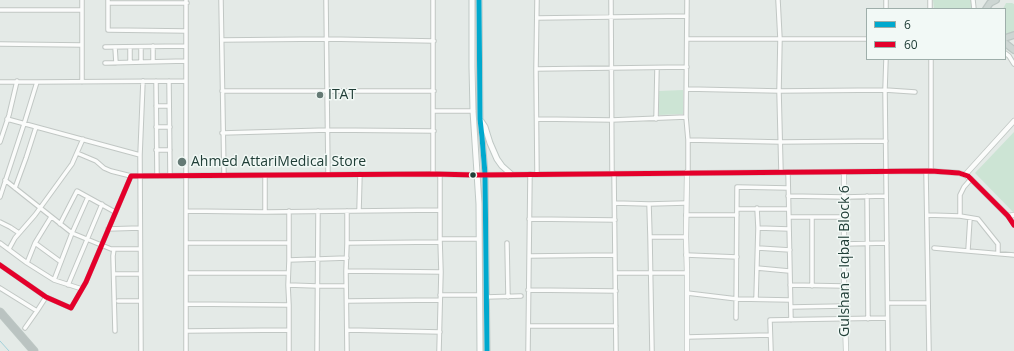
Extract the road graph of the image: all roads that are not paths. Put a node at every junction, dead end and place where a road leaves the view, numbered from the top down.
1 (82, 0) edge
2 (221, 0) edge
3 (326, 0) edge
4 (433, 0) edge
5 (472, 0) edge
6 (479, 0) edge
7 (537, 0) edge
8 (610, 0) edge
9 (687, 0) edge
10 (778, 0) edge
11 (996, 0) edge
12 (108, 2) edge
13 (186, 2) edge
14 (987, 8) edge
15 (0, 10) edge
16 (82, 10) junction
17 (687, 16) junction
18 (610, 17) junction
19 (537, 18) junction
20 (186, 30) junction
21 (327, 39) junction
22 (687, 39) junction
23 (780, 39) junction
24 (866, 39) edge
25 (222, 40) junction
26 (434, 41) junction
27 (0, 44) edge
28 (1006, 44) edge
29 (82, 45) junction
30 (153, 46) junction
31 (186, 46) junction
32 (115, 47) junction
33 (130, 47) junction
34 (141, 47) junction
35 (105, 48) dead end
36 (1014, 50) edge
37 (1006, 54) edge
38 (886, 60) edge
39 (931, 60) edge
40 (186, 61) junction
41 (130, 62) junction
42 (141, 62) junction
43 (153, 62) junction
44 (105, 63) dead end
45 (116, 63) junction
46 (1014, 64) edge
47 (687, 67) junction
48 (612, 68) junction
49 (657, 68) junction
50 (536, 69) junction
51 (143, 81) junction
52 (156, 81) junction
53 (169, 81) junction
54 (186, 81) junction
55 (0, 82) edge
56 (17, 82) junction
57 (37, 82) junction
58 (82, 82) junction
59 (687, 89) junction
60 (885, 90) junction
61 (222, 91) junction
62 (327, 91) junction
63 (434, 91) junction
64 (779, 91) junction
65 (915, 92) dead end
66 (156, 106) junction
67 (169, 106) junction
68 (434, 111) junction
69 (473, 111) junction
70 (686, 117) junction
71 (8, 119) junction
72 (480, 119) junction
73 (536, 119) junction
74 (656, 119) junction
75 (612, 120) junction
76 (1014, 121) edge
77 (24, 124) junction
78 (36, 127) junction
79 (156, 127) junction
80 (170, 127) junction
81 (328, 130) junction
82 (434, 131) junction
83 (222, 133) junction
84 (83, 139) junction
85 (688, 140) junction
86 (886, 141) junction
87 (0, 142) edge
88 (780, 142) junction
89 (156, 150) junction
90 (170, 150) junction
91 (76, 153) junction
92 (140, 155) junction
93 (886, 171) junction
94 (929, 171) junction
95 (687, 172) junction
96 (781, 172) junction
97 (788, 172) junction
98 (844, 172) junction
99 (613, 173) junction
100 (328, 174) junction
101 (360, 174) junction
102 (434, 174) junction
103 (440, 174) junction
104 (485, 174) junction
105 (511, 174) junction
106 (530, 174) junction
107 (537, 174) junction
108 (170, 175) junction
109 (187, 175) junction
110 (224, 175) junction
111 (265, 175) junction
112 (477, 175) junction
113 (965, 175) junction
114 (131, 176) junction
115 (140, 176) junction
116 (156, 176) junction
117 (971, 179) junction
118 (5, 180) junction
119 (15, 188) junction
120 (788, 188) junction
121 (788, 196) junction
122 (867, 196) junction
123 (886, 196) junction
124 (0, 197) edge
125 (88, 197) junction
126 (844, 197) junction
127 (615, 203) junction
128 (686, 203) junction
129 (102, 204) junction
130 (649, 204) junction
131 (40, 208) junction
132 (757, 208) junction
133 (736, 209) junction
134 (788, 209) junction
135 (440, 210) junction
136 (186, 211) junction
137 (289, 211) junction
138 (318, 211) junction
139 (347, 211) junction
140 (359, 211) junction
141 (115, 212) junction
142 (265, 212) junction
143 (686, 215) junction
144 (737, 215) junction
145 (927, 215) junction
146 (1014, 215) edge
147 (960, 216) junction
148 (1008, 216) junction
149 (52, 217) junction
150 (789, 217) junction
151 (812, 217) junction
152 (845, 217) junction
153 (970, 218) junction
154 (529, 219) junction
155 (615, 220) junction
156 (0, 222) edge
157 (60, 224) junction
158 (1014, 225) edge
159 (140, 228) junction
160 (758, 228) junction
161 (108, 229) junction
162 (789, 229) junction
163 (19, 233) junction
164 (72, 234) junction
165 (650, 237) junction
166 (686, 237) junction
167 (479, 239) junction
168 (87, 240) junction
169 (440, 241) junction
170 (0, 243) edge
171 (35, 243) junction
172 (186, 243) junction
173 (289, 243) junction
174 (348, 243) junction
175 (508, 243) dead end
176 (867, 243) junction
177 (887, 243) junction
178 (844, 244) junction
179 (101, 245) junction
180 (140, 248) junction
181 (758, 248) junction
182 (934, 248) dead end
183 (9, 249) junction
184 (114, 249) junction
185 (790, 250) junction
186 (968, 250) junction
187 (998, 253) junction
188 (615, 255) junction
189 (686, 255) junction
190 (1014, 255) edge
191 (529, 256) junction
192 (736, 256) junction
193 (347, 258) junction
194 (317, 259) junction
195 (289, 260) junction
196 (61, 262) junction
197 (27, 263) junction
198 (0, 265) edge
199 (757, 268) junction
200 (346, 271) junction
201 (790, 271) junction
202 (441, 272) junction
203 (187, 273) junction
204 (288, 273) junction
205 (616, 273) junction
206 (651, 273) junction
207 (687, 273) junction
208 (114, 274) dead end
209 (140, 274) junction
210 (54, 280) junction
211 (68, 285) junction
212 (790, 285) junction
213 (288, 286) junction
214 (317, 286) junction
215 (346, 286) junction
216 (812, 286) junction
217 (844, 286) junction
218 (0, 288) edge
219 (82, 289) junction
220 (528, 290) junction
221 (616, 291) junction
222 (687, 293) junction
223 (479, 295) junction
224 (521, 296) dead end
225 (46, 297) junction
226 (508, 297) junction
227 (440, 298) junction
228 (486, 298) junction
229 (737, 299) junction
230 (756, 299) junction
231 (347, 300) junction
232 (790, 300) junction
233 (118, 301) dead end
234 (140, 302) junction
235 (888, 303) junction
236 (186, 304) junction
237 (289, 304) junction
238 (928, 304) junction
239 (845, 306) junction
240 (791, 307) junction
241 (37, 311) junction
242 (0, 312) edge
243 (736, 318) dead end
244 (887, 318) junction
245 (845, 319) junction
246 (868, 319) junction
247 (791, 320) junction
248 (529, 326) junction
249 (616, 326) junction
250 (25, 328) dead end
251 (290, 330) junction
252 (347, 330) junction
253 (115, 331) dead end
254 (186, 331) junction
255 (440, 332) junction
256 (770, 335) junction
257 (687, 337) junction
258 (34, 351) edge
259 (141, 351) edge
260 (186, 351) edge
261 (289, 351) edge
262 (317, 351) edge
263 (348, 351) edge
264 (439, 351) edge
265 (480, 351) edge
266 (487, 351) edge
267 (528, 351) edge
268 (616, 351) edge
269 (652, 351) edge
270 (687, 351) edge
271 (771, 351) edge
272 (846, 351) edge
273 (888, 351) edge
274 (928, 351) edge

1 - 16 street
2 - 25 street
3 - 21 street
4 - 26 street
5 - 69 main road
6 - 72 main road
7 - 19 street
8 - 18 street
9 - 17 street
10 - 23 street
11 - 14 main road
12 - 13 street
12 - 20 street
13 - 20 street
15 - 16 street
16 - 29 street
17 - 18 street
17 - 22 street
18 - 19 street
18 - 48 street
19 - 50 street
20 - 31 street
21 - 25 street
21 - 26 street
21 - 62 street
22 - 23 street
22 - 47 street
23 - 24 street
23 - 64 street
25 - 61 street
26 - 63 street
27 - 29 street
28 - 36 main road
29 - 58 street
30 - 31 street
30 - 34 street
30 - 43 street
31 - 40 street
32 - 33 street
32 - 35 street
32 - 45 street
33 - 34 street
33 - 41 street
34 - 42 street
37 - 46 street
38 - 60 street
39 - 94 street
40 - 43 street
40 - 54 street
41 - 42 street
41 - 45 street
42 - 43 street
44 - 45 street
47 - 49 street
47 - 59 street
48 - 49 street
48 - 50 street
48 - 75 street
49 - 74 street
50 - 73 street
51 - 52 street
51 - 58 street
51 - 92 street
52 - 53 street
52 - 66 street
53 - 54 street
53 - 67 street
54 - 109 street
55 - 56 street
56 - 57 street
56 - 71 street
57 - 58 street
57 - 77 street
59 - 64 street
59 - 70 street
60 - 64 street
60 - 65 street
60 - 86 street
61 - 62 street
61 - 83 street
62 - 63 street
62 - 81 street
63 - 68 street
64 - 88 street
66 - 67 street
66 - 79 street
67 - 80 street
68 - 69 street
68 - 82 street
69 - 112 main road
70 - 74 street
70 - 85 street
71 - 77 street
71 - 87 street
72 - 104 main road
72 - 105 main road
73 - 75 street
73 - 107 street
74 - 75 street
75 - 99 street
76 - 113 street
77 - 78 street
77 - 118 street
78 - 84 street
78 - 119 street
79 - 80 street
79 - 89 street
80 - 90 street
81 - 82 street
81 - 83 street
81 - 100 street
82 - 102 street
83 - 110 street
84 - 91 street
84 - 92 street
85 - 88 street
85 - 95 street
86 - 88 street
86 - 93 street
88 - 96 street
89 - 90 street
89 - 116 street
90 - 108 street
91 - 114 street
91 - 131 street
92 - 115 street
93 - 94 street
93 - 98 street
93 - 123 street
94 - 113 street
94 - 145 street
95 - 96 street
95 - 99 street
95 - 128 street
96 - 97 street
97 - 98 street
97 - 120 street
98 - 126 street, Gulshan e Iqbal Block 6
99 - 107 street
99 - 127 street
100 - 101 street
100 - 111 street
101 - 102 street
101 - 140 street
102 - 103 street
103 - 112 street
103 - 135 street
104 - 105 street
104 - 112 street
104 - 228 main road
105 - 106 street
106 - 107 street
106 - 154 street
108 - 109 street
108 - 116 street
109 - 110 street
109 - 136 street
110 - 111 street
111 - 142 street
112 - 167 main road
113 - 117 street
114 - 115 street
114 - 141 street
115 - 116 street
115 - 159 street
117 - 147 street
117 - 148 street
118 - 119 street
118 - 124 street
119 - 131 street
120 - 121 street
120 - 133 street
121 - 126 street
121 - 134 street
122 - 123 street
122 - 126 street
122 - 176 street
123 - 177 street
125 - 129 street
125 - 157 street
125 - 164 street
126 - 152 street, Gulshan e Iqbal Block 6
127 - 130 street
127 - 155 street
128 - 130 street
128 - 143 street
129 - 141 street
129 - 168 street
130 - 165 street
131 - 149 street
131 - 163 street
132 - 133 street
132 - 134 street
132 - 160 street
133 - 144 street
134 - 150 street
135 - 140 street
135 - 169 street
136 - 142 street
136 - 172 street
137 - 138 street
137 - 142 street
137 - 173 street
138 - 139 street
138 - 194 street
139 - 140 street
139 - 174 street
141 - 161 street
143 - 144 street
143 - 166 street
144 - 192 street
145 - 147 street
145 - 238 street
146 - 148 street
147 - 153 street
148 - 158 street
149 - 157 street
149 - 171 street
150 - 151 street
150 - 162 street
151 - 152 street
151 - 216 street
152 - 178 street, Gulshan e Iqbal Block 6
153 - 186 street
153 - 187 street
154 - 155 street
154 - 191 street
155 - 188 street
156 - 163 street
157 - 164 street
159 - 161 street
159 - 180 street
160 - 162 street
160 - 181 street
161 - 179 street
162 - 185 street
163 - 183 street
164 - 168 street
164 - 196 street
165 - 166 street
165 - 206 street
166 - 189 street
167 - 169 street
167 - 223 main road
168 - 179 street
168 - 211 street
169 - 174 street
169 - 202 street
170 - 183 street
171 - 196 street
171 - 197 street
172 - 173 street
172 - 203 street
173 - 195 street
174 - 193 street
175 - 226 street
176 - 177 street
176 - 178 street
176 - 246 street
177 - 235 street
178 - 217 street, Gulshan e Iqbal Block 6
179 - 184 street
179 - 219 street
180 - 184 street
180 - 209 street
181 - 185 street
181 - 199 street
182 - 186 street
183 - 197 street
184 - 253 street
185 - 201 street
186 - 187 street
187 - 190 street
188 - 191 street
188 - 205 street
189 - 192 street
189 - 207 street
191 - 220 street
192 - 229 street
193 - 194 street
193 - 200 street
194 - 195 street
194 - 214 street
195 - 204 street
196 - 210 street
197 - 210 street
198 - 225 street
199 - 201 street
199 - 230 street
200 - 202 street
200 - 215 street
201 - 212 street
202 - 227 street
203 - 204 street
203 - 236 street
204 - 213 street
205 - 206 street
205 - 221 street
206 - 207 street
206 - 269 street
207 - 222 street
208 - 209 street
209 - 234 street
210 - 211 street
211 - 219 street
212 - 216 street
212 - 232 street
213 - 214 street
213 - 237 street
214 - 215 street
214 - 262 street
215 - 231 street
216 - 217 street
217 - 239 street, Gulshan e Iqbal Block 6
218 - 241 street
219 - 225 street
220 - 221 street
220 - 248 street
221 - 249 street
222 - 229 street
222 - 257 street
223 - 227 street
223 - 265 main road
224 - 226 street
225 - 241 street
226 - 228 street
227 - 231 street
227 - 255 street
228 - 266 main road
229 - 230 street
229 - 243 street
230 - 232 street
231 - 252 street
232 - 240 street
233 - 234 street
234 - 259 street
235 - 238 street
235 - 244 street
236 - 237 street
236 - 254 street
237 - 251 street
238 - 274 street
239 - 240 street
239 - 245 street, Gulshan e Iqbal Block 6
240 - 247 street
241 - 250 street
242 - 258 highway
244 - 246 street
244 - 273 street
245 - 246 street
245 - 247 street
245 - 272 street, Gulshan e Iqbal Block 6
247 - 256 street
248 - 249 street
248 - 267 street
249 - 268 street
251 - 254 street
251 - 261 street
252 - 255 street
252 - 263 street
254 - 260 street
255 - 264 street
256 - 257 street
256 - 271 street
257 - 270 street

